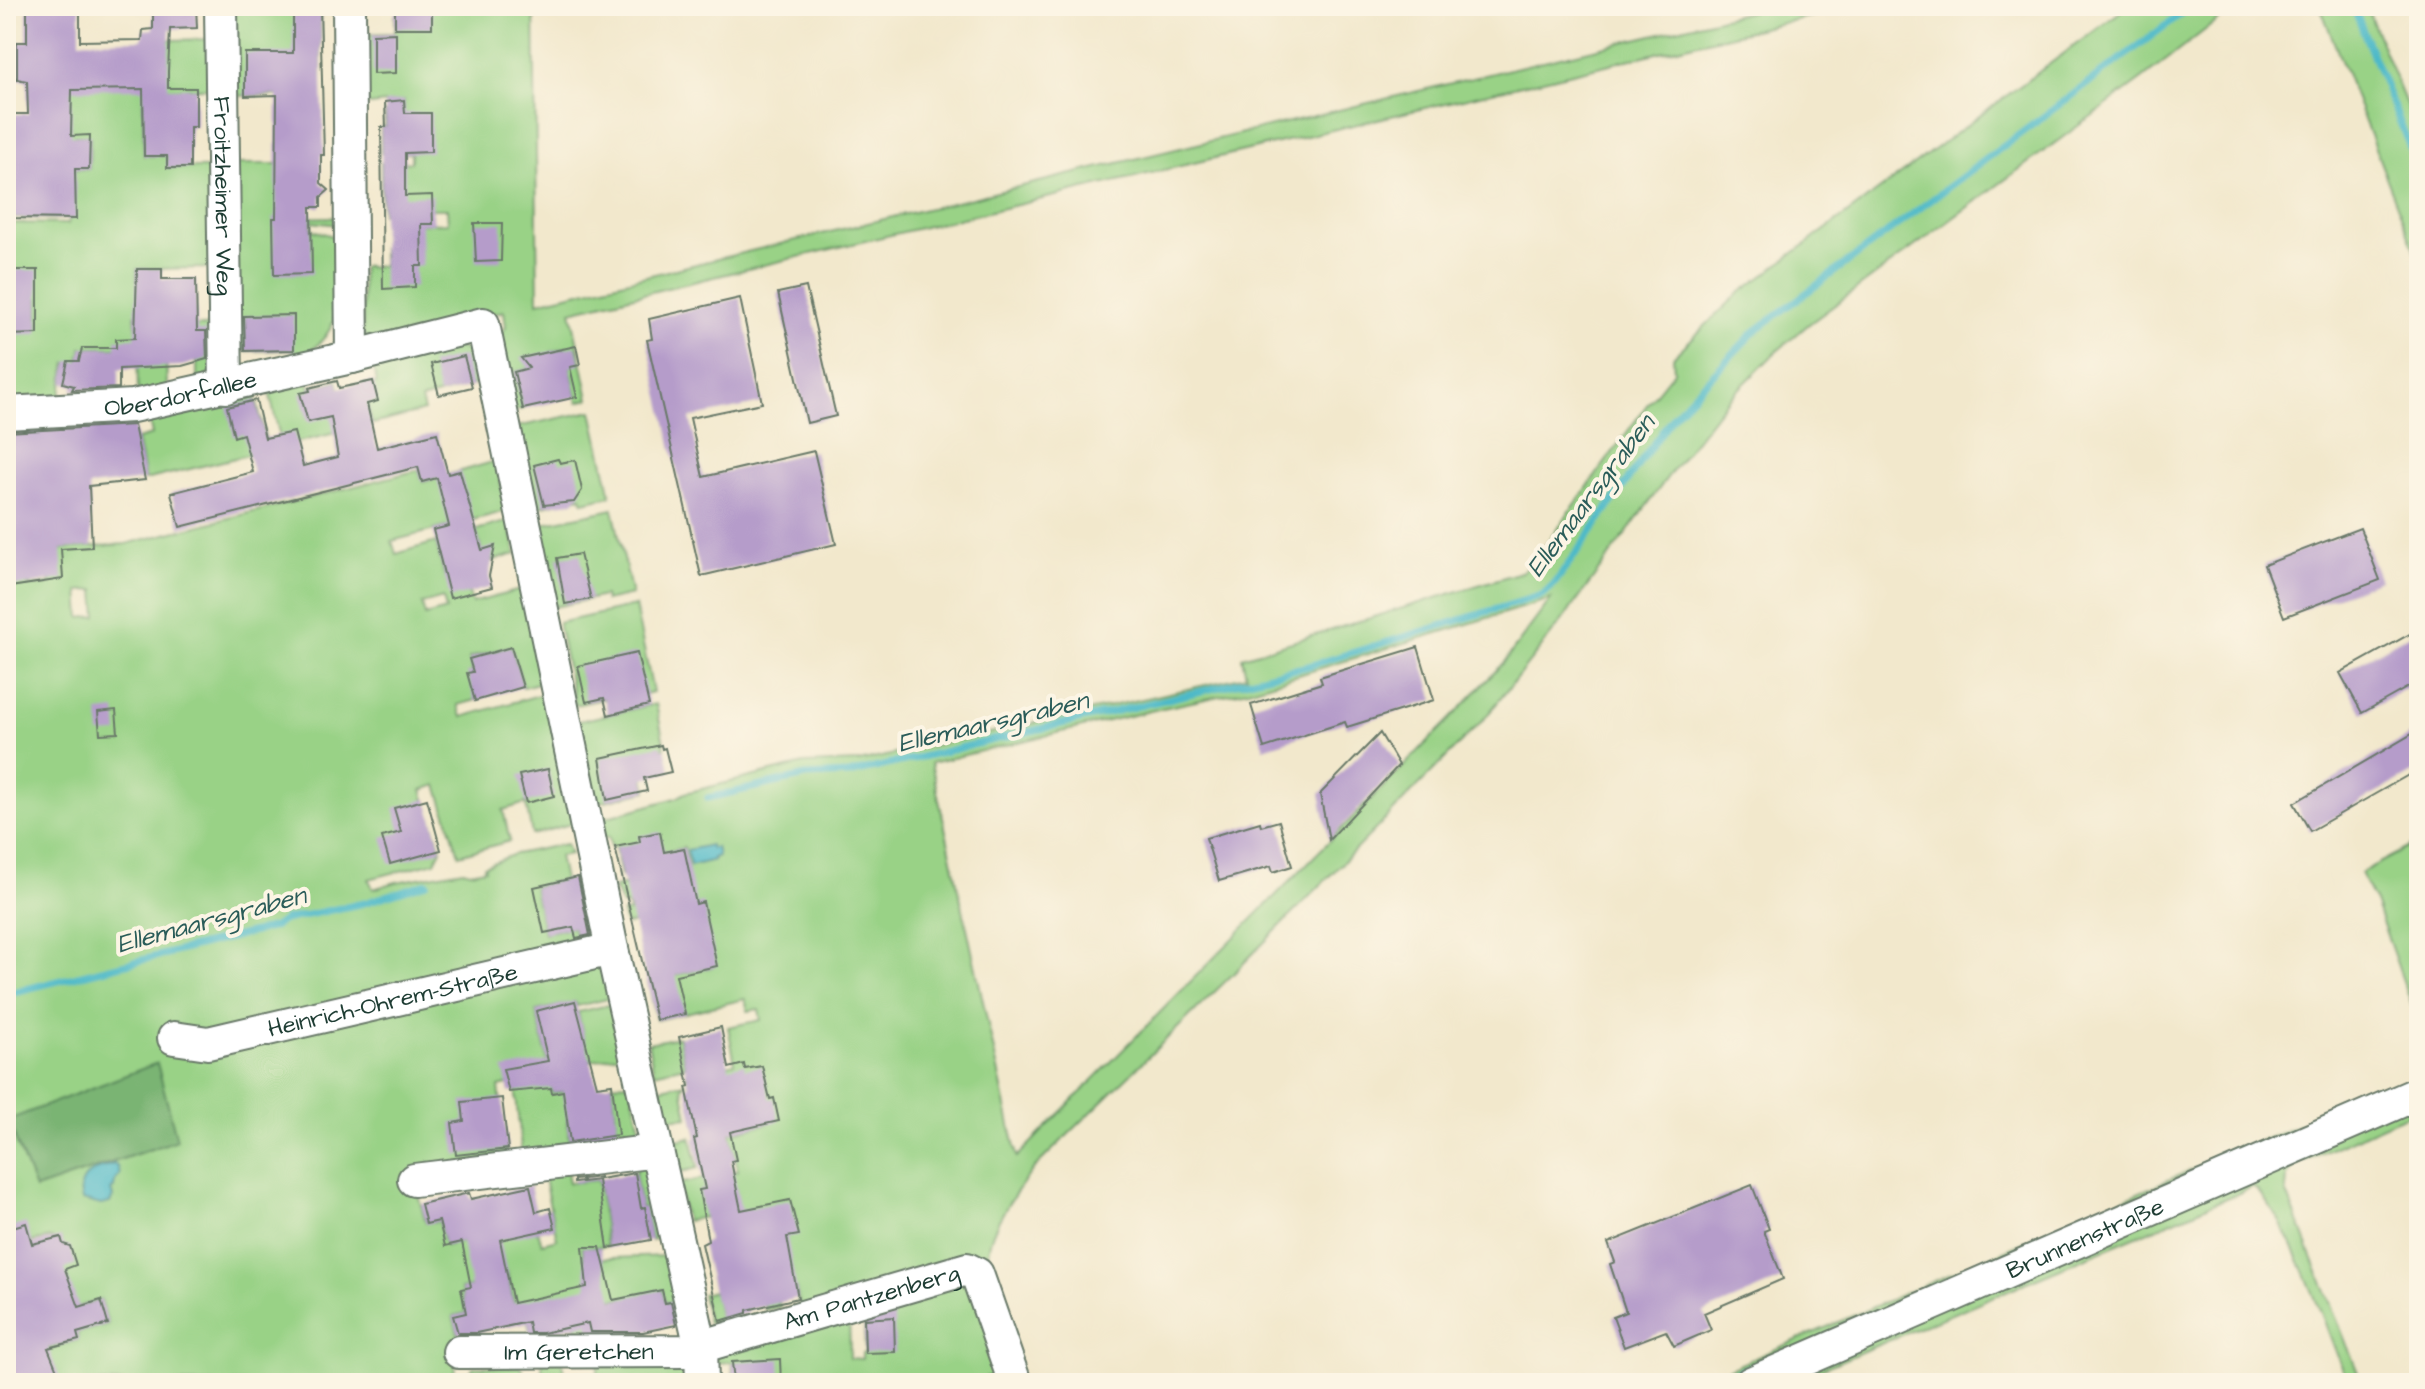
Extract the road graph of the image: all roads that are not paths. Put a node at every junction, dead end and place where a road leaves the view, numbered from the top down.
1 (221, 6) edge
2 (349, 6) edge
3 (352, 357) junction
4 (226, 387) junction
5 (6, 413) edge
6 (612, 949) junction
7 (174, 1038) dead end
8 (2419, 1093) edge
9 (657, 1151) junction
10 (414, 1180) dead end
11 (701, 1348) junction
12 (459, 1352) dead end
13 (702, 1383) edge
14 (1015, 1383) edge
15 (1751, 1383) edge

1 - 4 street, Froitzheimer Weg
2 - 3 street
3 - 4 street, Oberdorfallee
3 - 6 street, Oberdorfallee
4 - 5 street, Oberdorfallee
6 - 7 street, Heinrich-Ohrem-Straße
6 - 9 street
8 - 15 street, Brunnenstraße
9 - 10 street
9 - 11 street
11 - 12 street, Im Geretchen
11 - 13 street
11 - 14 street, Am Pantzenberg

